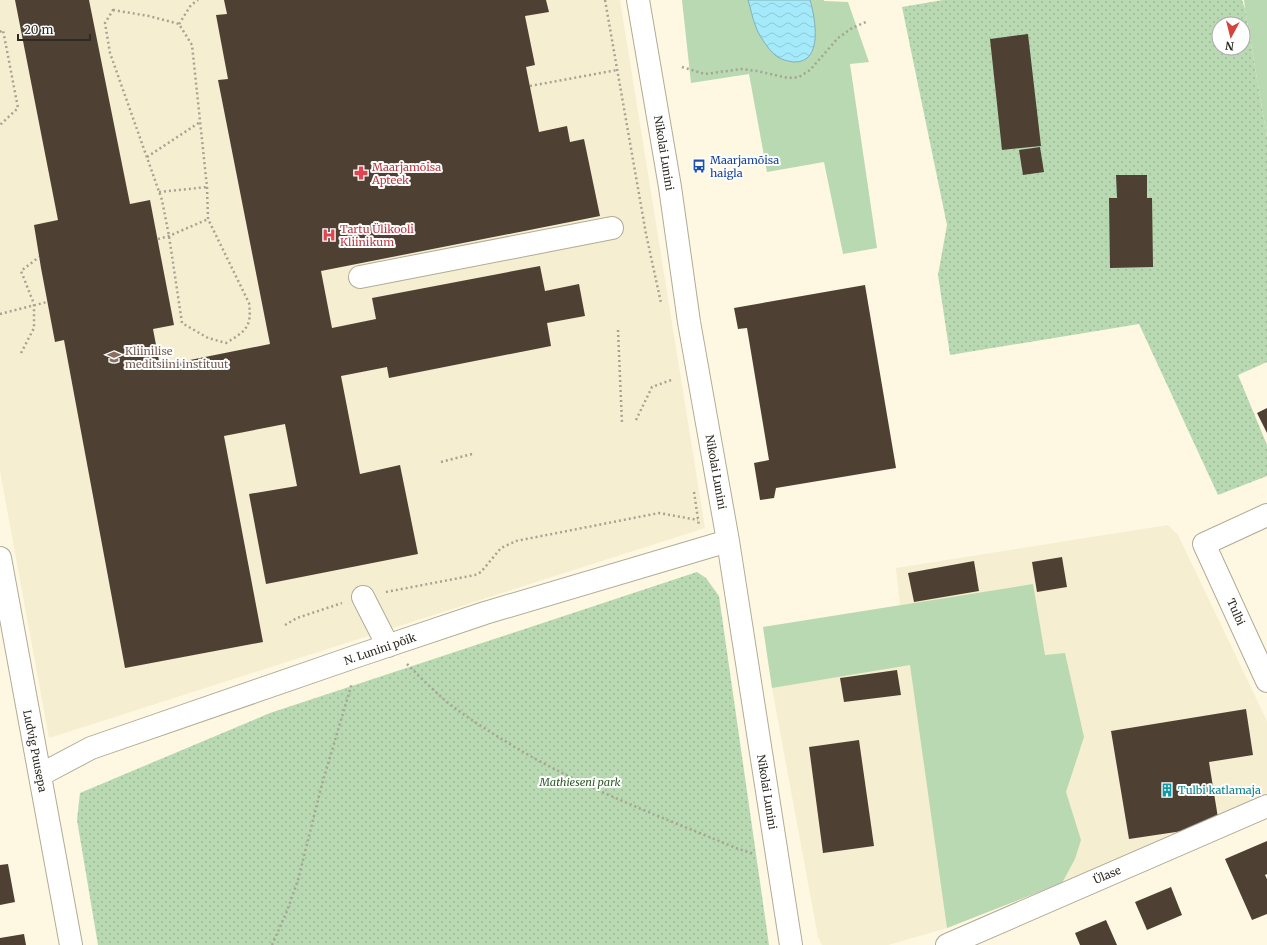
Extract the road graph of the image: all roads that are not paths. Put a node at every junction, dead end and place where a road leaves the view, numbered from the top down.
1 (638, 0) edge
2 (612, 228) dead end
3 (360, 277) dead end
4 (1267, 515) edge
5 (728, 541) junction
6 (0, 558) edge
7 (363, 597) road end
8 (388, 646) junction
9 (1267, 681) edge
10 (40, 775) junction
11 (1267, 806) edge
12 (71, 945) edge
13 (791, 945) edge
14 (947, 945) edge

1 - 5 street, Nikolai Lunini
2 - 3 street
4 - 9 street, Tulbi
5 - 8 street, N. Lunini põik
5 - 13 street, Nikolai Lunini
6 - 10 street, Ludvig Puusepa
7 - 8 street
8 - 10 street, N. Lunini põik
10 - 12 street, Ludvig Puusepa
11 - 14 street, Ülase

